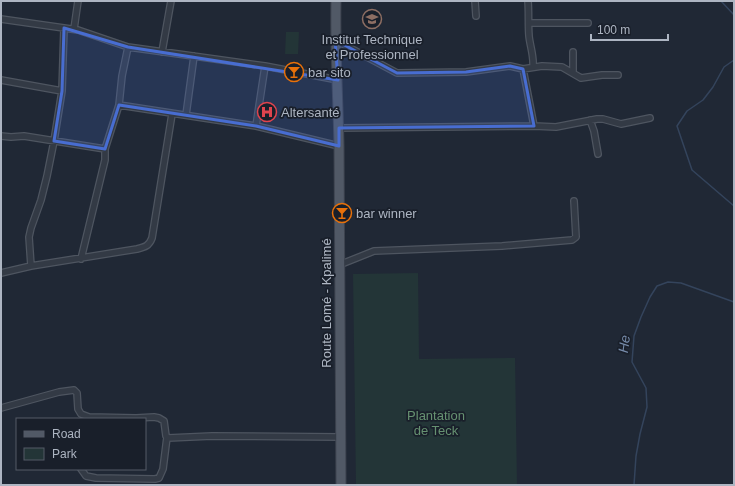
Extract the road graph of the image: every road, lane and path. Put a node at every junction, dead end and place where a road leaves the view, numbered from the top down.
1 (78, 1) edge
2 (170, 1) edge
3 (336, 1) edge
4 (475, 1) edge
5 (528, 1) edge
6 (476, 16) dead end
7 (1, 19) edge
8 (530, 23) junction
9 (588, 23) dead end
10 (64, 28) junction
11 (74, 29) junction
12 (335, 40) junction
13 (128, 47) junction
14 (162, 52) junction
15 (573, 52) dead end
16 (194, 56) junction
17 (265, 66) junction
18 (533, 67) junction
19 (523, 69) junction
20 (573, 73) junction
21 (618, 75) dead end
22 (1, 80) edge
23 (338, 80) junction
24 (62, 91) junction
25 (119, 105) junction
26 (172, 114) junction
27 (186, 115) junction
28 (650, 118) dead end
29 (590, 120) junction
30 (256, 126) junction
31 (534, 126) junction
32 (339, 128) junction
33 (1, 136) edge
34 (54, 141) junction
35 (339, 146) junction
36 (105, 149) junction
37 (598, 154) dead end
38 (574, 201) dead end
39 (81, 258) junction
40 (339, 265) junction
41 (31, 266) junction
42 (1, 273) edge
43 (1, 408) edge
44 (81, 417) edge
45 (167, 437) junction
46 (340, 437) junction
47 (82, 470) edge
48 (341, 485) edge

1 - 11 street
2 - 14 street
3 - 12 main road, Route Lomé - Kpalimé
4 - 6 street
5 - 8 street
7 - 10 street
8 - 9 street
8 - 18 street
10 - 11 street
10 - 24 street
11 - 13 street
12 - 19 street
12 - 23 main road, Route Lomé - Kpalimé
13 - 14 street
13 - 25 street
14 - 16 street
15 - 20 street
16 - 17 street
16 - 27 street
17 - 23 street
17 - 30 street
18 - 19 street
18 - 20 street
19 - 31 street
20 - 21 street
22 - 24 street
23 - 32 main road, Route Lomé - Kpalimé
24 - 34 street
25 - 26 street
25 - 36 street
26 - 27 street
26 - 39 street
27 - 30 street
28 - 29 street
29 - 31 street
29 - 37 street
30 - 35 street
31 - 32 street
32 - 35 main road, Route Lomé - Kpalimé
33 - 34 street
34 - 36 street
34 - 41 street
35 - 40 main road, Route Lomé - Kpalimé
36 - 39 street
38 - 40 street
39 - 41 street
40 - 46 main road, Route Lomé - Kpalimé
41 - 42 street
43 - 44 street
44 - 45 street
45 - 46 street
45 - 47 street
46 - 48 main road, Route Lomé - Kpalimé

